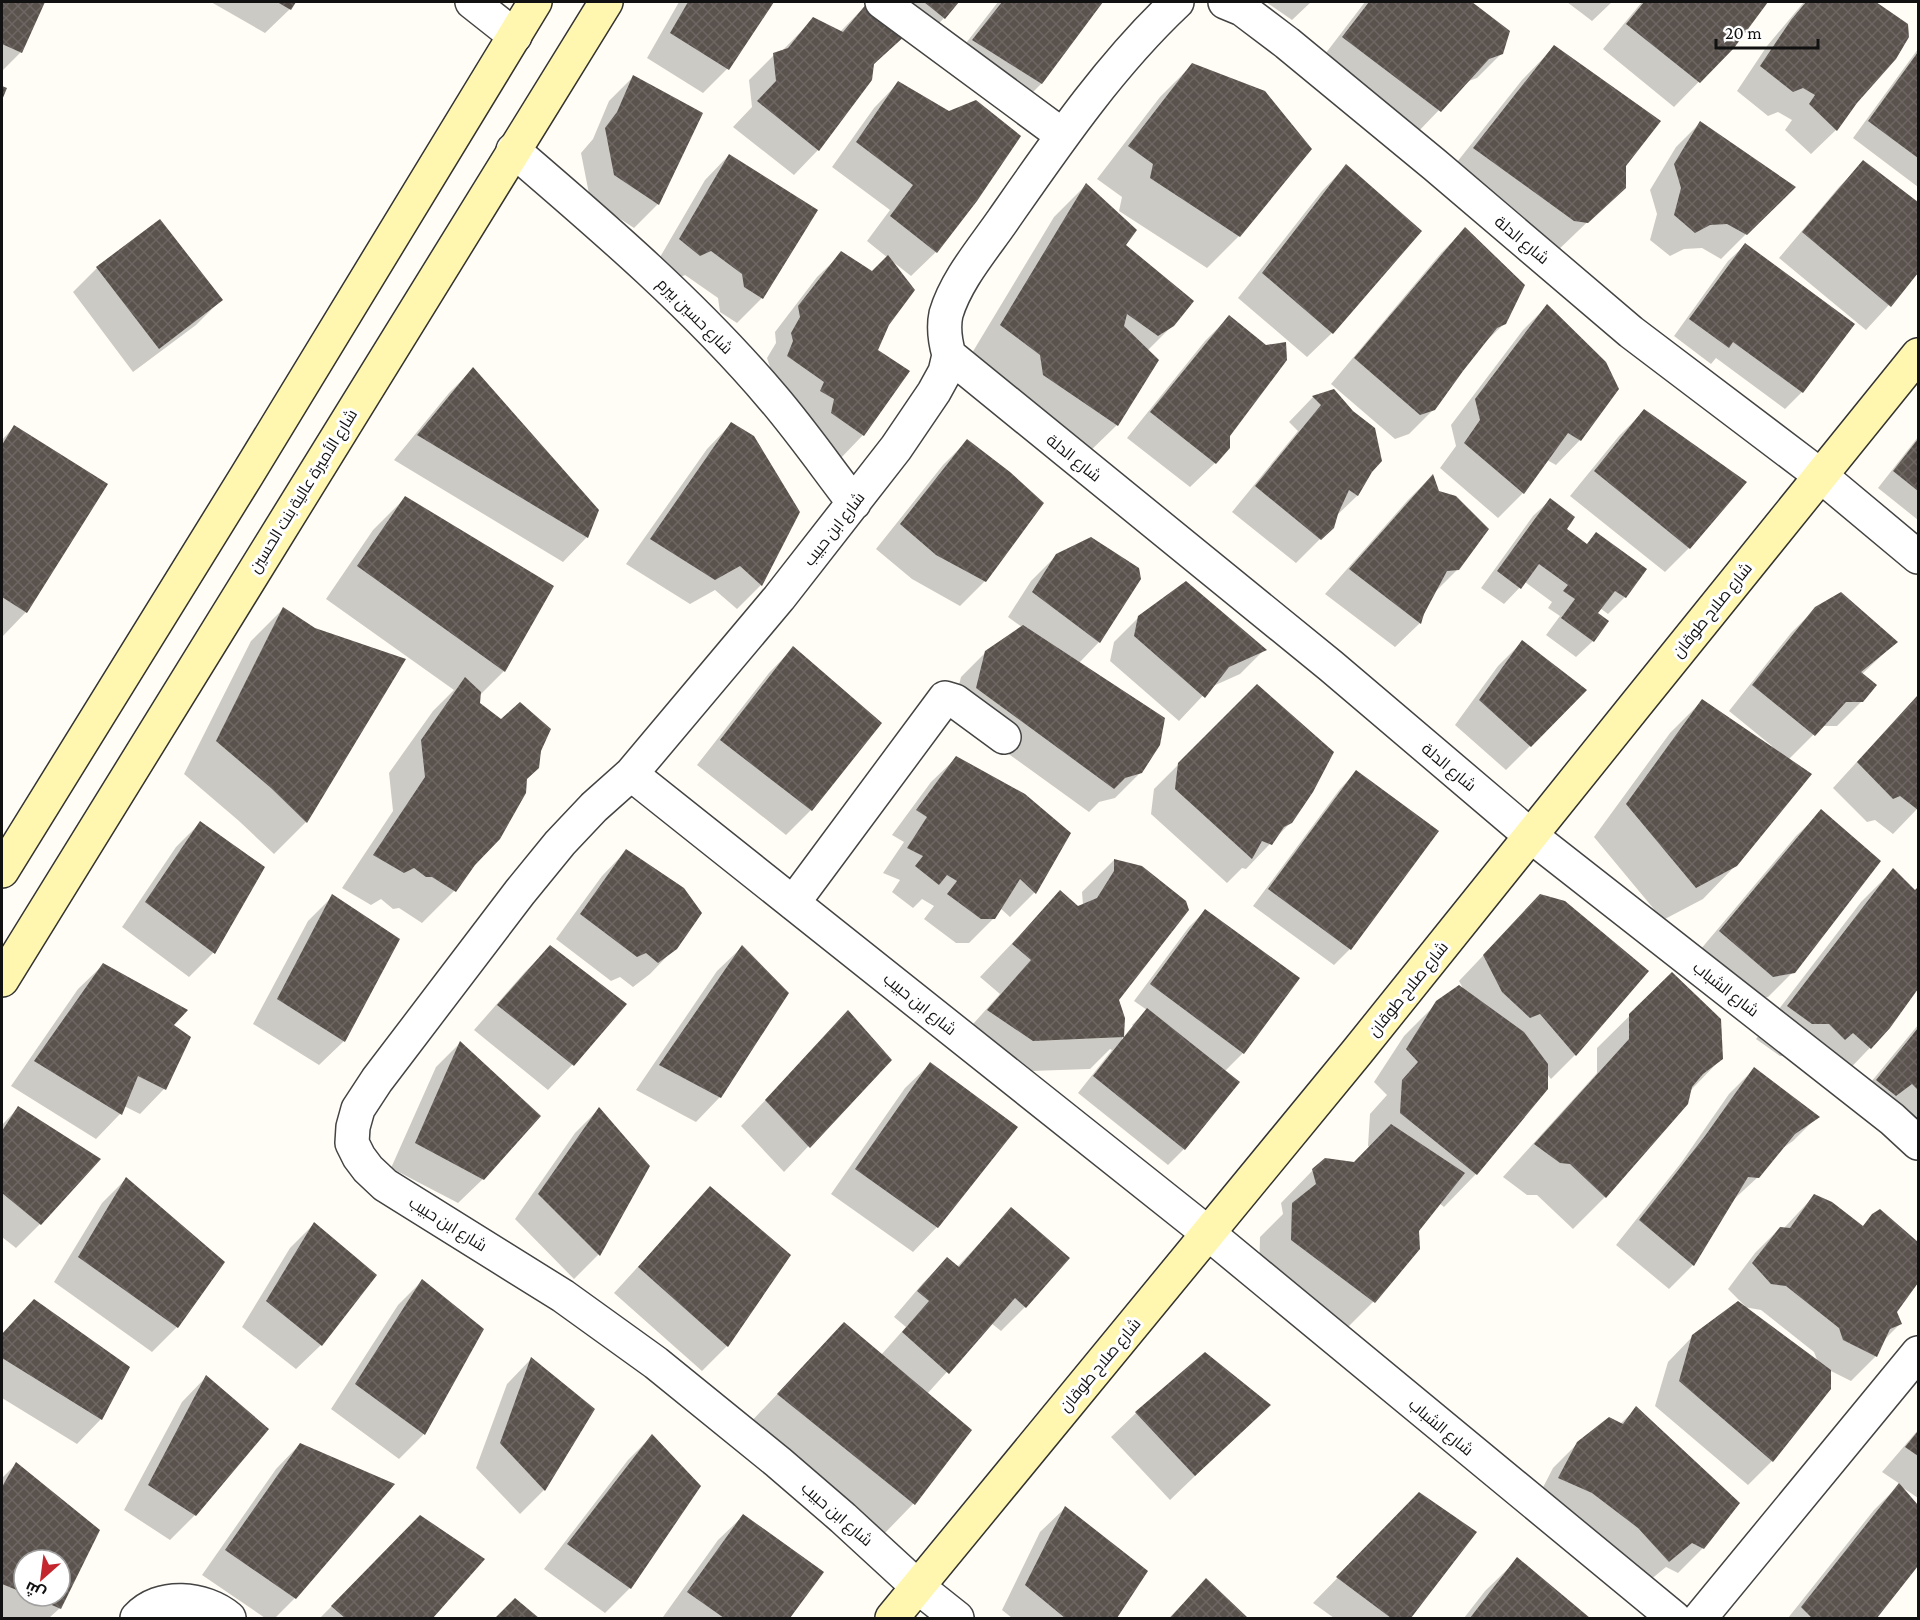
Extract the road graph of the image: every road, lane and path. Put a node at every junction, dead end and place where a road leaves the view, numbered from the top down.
1 (472, 2) edge
2 (535, 2) edge
3 (606, 2) edge
4 (882, 2) edge
5 (1177, 2) edge
6 (1225, 2) edge
7 (515, 36) junction
8 (1062, 135) junction
9 (513, 150) junction
10 (949, 355) junction
11 (1918, 355) edge
12 (1821, 476) junction
13 (854, 503) junction
14 (1918, 556) edge
15 (1004, 737) dead end
16 (631, 774) junction
17 (1531, 836) junction
18 (2, 872) edge
19 (793, 903) junction
20 (2, 980) edge
21 (1918, 1143) edge
22 (1209, 1234) junction
23 (1918, 1353) edge
24 (918, 1587) junction
25 (136, 1618) edge
26 (229, 1618) edge
27 (892, 1618) edge
28 (957, 1618) edge
29 (1674, 1618) edge
30 (1700, 1618) edge

1 - 7 street
2 - 7 main road
3 - 9 main road, شارع الأميرة عالية بنت الحسين
4 - 8 street
5 - 8 street
6 - 12 street, شارع الدلة
7 - 18 main road
8 - 10 street
9 - 13 street, شارع حسين بيرم
9 - 20 main road, شارع الأميرة عالية بنت الحسين
10 - 13 street, شارع ابن حبيب
10 - 17 street, شارع الدلة
11 - 12 main road, شارع صلاح طوقان
12 - 14 street, شارع الدلة
12 - 17 main road, شارع صلاح طوقان
13 - 16 street, شارع ابن حبيب
15 - 19 street
16 - 19 street, شارع ابن حبيب
16 - 24 street, شارع ابن حبيب
17 - 21 street, شارع الشباب
17 - 22 main road, شارع صلاح طوقان
19 - 22 street, شارع ابن حبيب
22 - 24 main road, شارع صلاح طوقان
22 - 29 street, شارع الشباب
23 - 30 street
24 - 27 main road, شارع صلاح طوقان
24 - 28 street, شارع ابن حبيب
25 - 26 street

